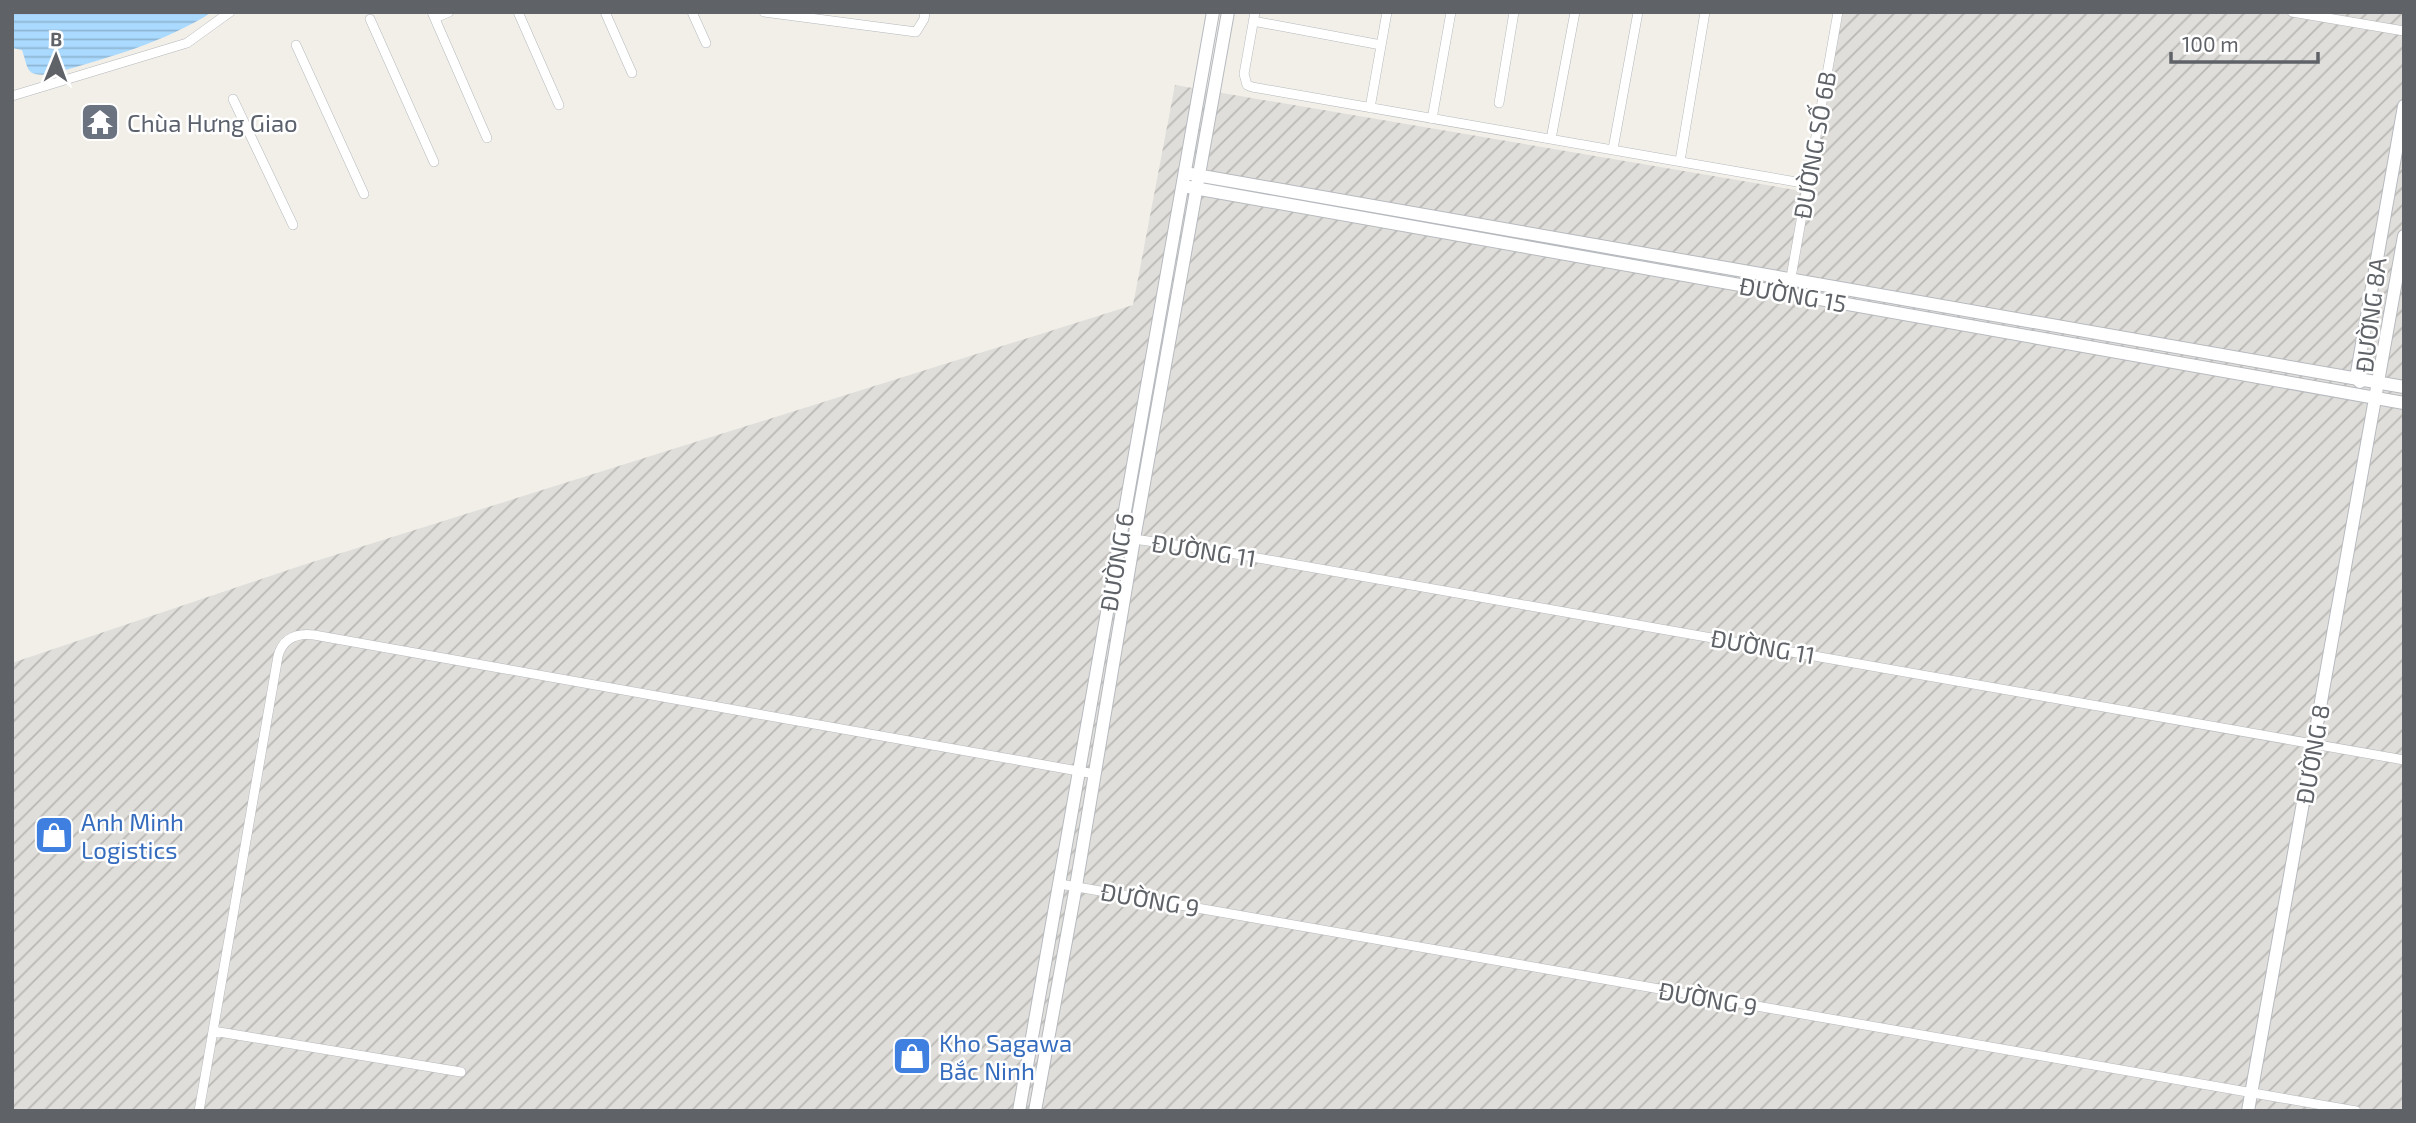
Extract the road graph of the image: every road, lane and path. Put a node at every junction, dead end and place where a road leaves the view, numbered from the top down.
1 (230, 12) edge
2 (449, 12) edge
3 (518, 12) edge
4 (605, 12) edge
5 (692, 12) edge
6 (764, 12) edge
7 (850, 12) edge
8 (925, 12) edge
9 (1213, 12) edge
10 (1228, 12) edge
11 (1387, 12) edge
12 (1451, 12) edge
13 (1514, 12) edge
14 (1575, 12) edge
15 (1638, 12) edge
16 (1705, 12) edge
17 (1838, 12) edge
18 (2292, 12) edge
19 (434, 15) edge
20 (1254, 17) edge
21 (370, 19) dead end
22 (848, 23) junction
23 (2404, 32) edge
24 (706, 43) dead end
25 (296, 45) dead end
26 (1381, 45) junction
27 (632, 73) dead end
28 (12, 96) edge
29 (233, 99) dead end
30 (1499, 103) dead end
31 (559, 105) dead end
32 (2404, 106) edge
33 (1370, 108) junction
34 (1432, 120) junction
35 (487, 138) dead end
36 (1550, 139) junction
37 (1614, 149) junction
38 (1680, 161) junction
39 (434, 162) dead end
40 (1184, 180) junction
41 (1198, 182) junction
42 (1808, 184) junction
43 (364, 194) dead end
44 (1398, 218) junction
45 (293, 225) dead end
46 (2404, 236) edge
47 (1791, 279) junction
48 (1788, 293) junction
49 (2356, 378) junction
50 (2378, 382) junction
51 (2404, 387) edge
52 (2375, 398) junction
53 (2404, 403) edge
54 (1127, 538) junction
55 (2314, 744) junction
56 (2404, 760) edge
57 (1079, 772) junction
58 (1095, 774) junction
59 (1060, 884) junction
60 (1076, 886) junction
61 (214, 1031) junction
62 (461, 1072) dead end
63 (2252, 1093) junction
64 (199, 1111) edge
65 (1019, 1111) edge
66 (1035, 1111) edge
67 (2248, 1111) edge
68 (2356, 1111) edge

1 - 28 street
2 - 19 street
3 - 31 street
4 - 27 street
5 - 24 street
6 - 22 street
7 - 22 street
8 - 22 street
9 - 40 street, ĐƯỜNG 6
10 - 41 street, ĐƯỜNG 6
11 - 26 street
12 - 34 street
13 - 30 street
14 - 36 street
15 - 37 street
16 - 38 street
17 - 42 street, ĐƯỜNG SỐ 6B
18 - 23 street
19 - 35 street
20 - 26 street
20 - 33 street
21 - 39 street
25 - 43 street
26 - 33 street
29 - 45 street
32 - 49 street, ĐƯỜNG 8A
33 - 34 street
34 - 36 street
36 - 37 street
37 - 38 street
38 - 42 street
40 - 41 street, ĐƯỜNG 15
40 - 54 street, ĐƯỜNG 6
41 - 44 street, ĐƯỜNG 15
41 - 54 street, ĐƯỜNG 6
42 - 47 street, ĐƯỜNG SỐ 6B
44 - 47 street, ĐƯỜNG 15
44 - 48 street, ĐƯỜNG 15
46 - 50 street, ĐƯỜNG 8A
47 - 48 street, ĐƯỜNG SỐ 6B
47 - 49 street, ĐƯỜNG 15
48 - 52 street, ĐƯỜNG 15
49 - 50 street, ĐƯỜNG 15
49 - 52 street, ĐƯỜNG 8A
50 - 51 street, ĐƯỜNG 15
50 - 52 street, ĐƯỜNG 8A
52 - 53 street, ĐƯỜNG 15
52 - 55 street, ĐƯỜNG 8
54 - 55 street, ĐƯỜNG 11
54 - 57 street, ĐƯỜNG 6
54 - 58 street, ĐƯỜNG 6
55 - 56 street, ĐƯỜNG 11
55 - 63 street, ĐƯỜNG 8
57 - 58 street
57 - 59 street, ĐƯỜNG 6
57 - 61 street
58 - 60 street, ĐƯỜNG 6
59 - 60 street, ĐƯỜNG 9
59 - 65 street, ĐƯỜNG 6
60 - 63 street, ĐƯỜNG 9
60 - 66 street, ĐƯỜNG 6
61 - 62 street
61 - 64 street
63 - 67 street, ĐƯỜNG 8
63 - 68 street, ĐƯỜNG 9

